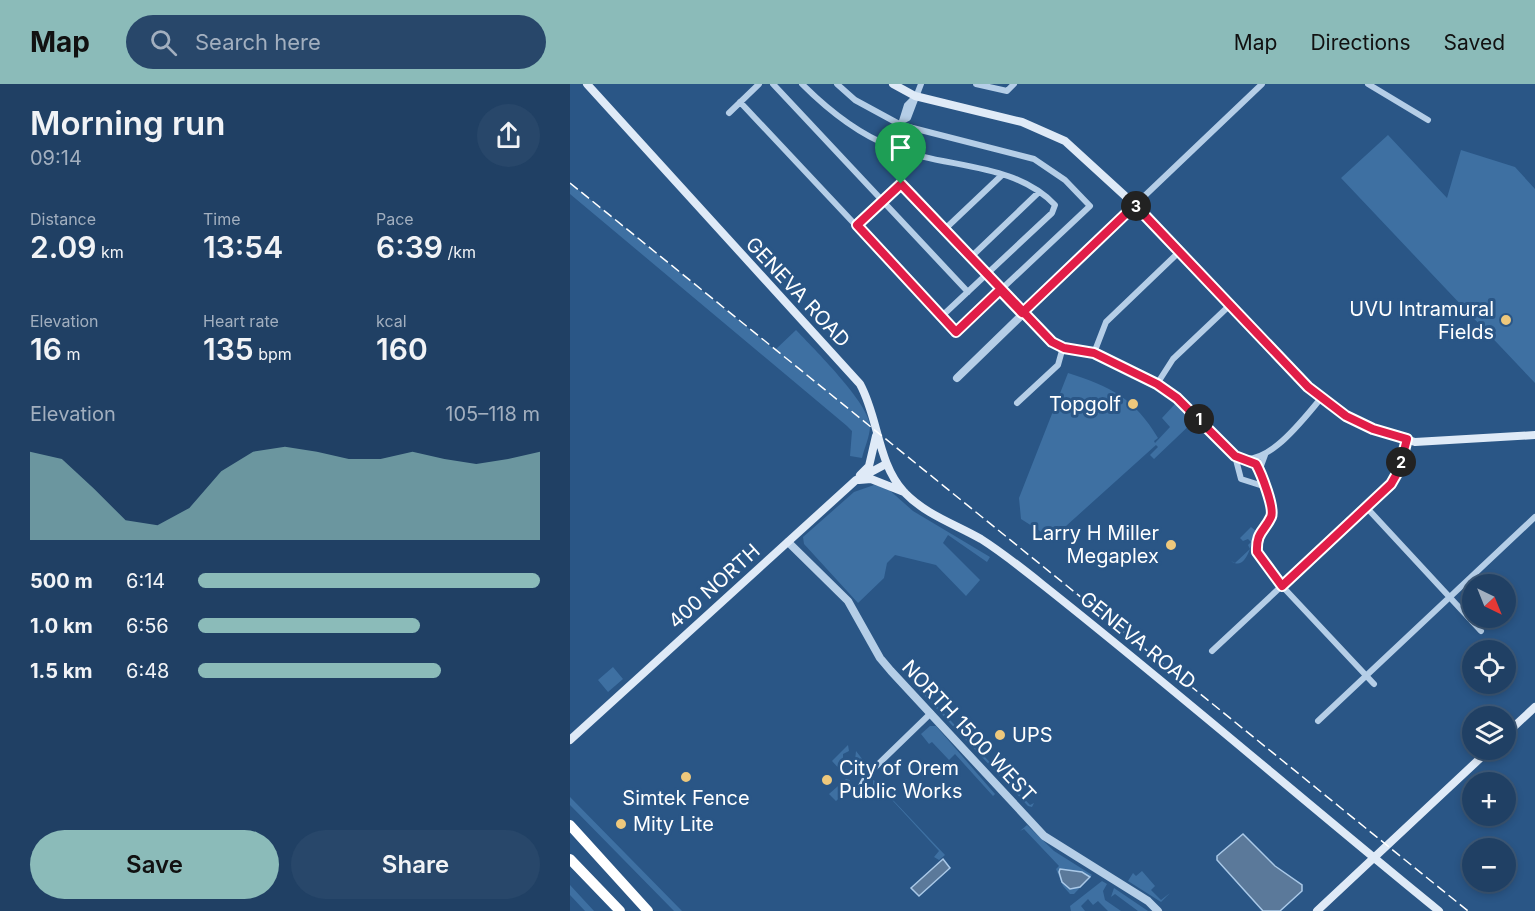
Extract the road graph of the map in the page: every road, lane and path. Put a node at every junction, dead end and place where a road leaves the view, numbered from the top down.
1 (587, 84) edge
2 (759, 84) edge
3 (773, 84) edge
4 (802, 84) edge
5 (837, 84) edge
6 (893, 84) edge
7 (921, 84) edge
8 (976, 84) edge
9 (1014, 84) edge
10 (1262, 84) edge
11 (1368, 84) edge
12 (915, 96) junction
13 (740, 102) junction
14 (729, 113) dead end
15 (1428, 120) dead end
16 (1002, 175) junction
17 (1039, 192) junction
18 (883, 201) junction
19 (1135, 205) junction
20 (857, 225) junction
21 (944, 230) junction
22 (1179, 252) junction
23 (970, 258) junction
24 (986, 275) junction
25 (1000, 290) junction
26 (968, 292) junction
27 (1230, 305) junction
28 (1022, 313) junction
29 (942, 316) junction
30 (1064, 348) junction
31 (1094, 353) junction
32 (957, 378) dead end
33 (1157, 384) junction
34 (1322, 397) junction
35 (1017, 404) dead end
36 (877, 432) junction
37 (1535, 435) edge
38 (1407, 439) junction
39 (1265, 455) junction
40 (1235, 456) junction
41 (1248, 461) junction
42 (886, 464) junction
43 (1258, 472) junction
44 (1238, 473) junction
45 (856, 480) junction
46 (1251, 481) junction
47 (1263, 486) junction
48 (904, 492) junction
49 (1367, 508) junction
50 (1534, 519) edge
51 (788, 542) junction
52 (1282, 586) junction
53 (1450, 596) junction
54 (1481, 631) dead end
55 (1212, 651) dead end
56 (1365, 675) junction
57 (1374, 684) dead end
58 (1535, 707) edge
59 (931, 713) junction
60 (1318, 721) dead end
61 (1516, 725) edge
62 (570, 740) edge
63 (1479, 760) edge
64 (860, 788) dead end
65 (570, 825) edge
66 (1374, 858) junction
67 (570, 859) edge
68 (620, 911) edge
69 (648, 911) edge
70 (1158, 911) edge
71 (1317, 911) edge
72 (1439, 911) edge

1 - 36 main road, GENEVA ROAD
2 - 13 street
3 - 18 street
4 - 16 street
5 - 25 street
6 - 12 main road
7 - 12 street
8 - 9 street
10 - 19 street
11 - 15 street
12 - 19 main road
13 - 14 street
13 - 20 street
16 - 17 street
16 - 21 street
17 - 23 street
17 - 24 street
18 - 20 street
18 - 21 street
18 - 26 street
19 - 22 main road
19 - 28 street
20 - 29 street
21 - 23 street
22 - 27 main road
22 - 31 street
23 - 24 street
24 - 25 street
24 - 26 street
25 - 28 street
25 - 29 street
26 - 29 street
27 - 33 street
27 - 34 main road
28 - 30 street
28 - 32 street
30 - 31 street
30 - 35 street
31 - 33 street
33 - 40 street
34 - 38 main road
34 - 39 street
36 - 42 main road, GENEVA ROAD
36 - 45 main road
37 - 38 main road
38 - 49 street
39 - 41 street
39 - 43 street
40 - 41 street
40 - 44 street
41 - 43 street
41 - 44 street
42 - 45 main road, 400 NORTH
42 - 48 main road, GENEVA ROAD
43 - 46 street
43 - 47 street
44 - 46 street
45 - 48 main road
45 - 51 main road, 400 NORTH
46 - 47 street
47 - 52 street
48 - 66 main road, GENEVA ROAD
49 - 52 street
49 - 53 street
50 - 53 street
51 - 59 street, NORTH 1500 WEST
51 - 62 main road, 400 NORTH
52 - 55 street
52 - 56 street
53 - 54 street
53 - 56 street
56 - 57 street
56 - 60 street
58 - 61 main road
59 - 64 street
59 - 70 street, NORTH 1500 WEST
63 - 66 main road
65 - 69 highway
66 - 71 main road
66 - 72 main road, GENEVA ROAD
67 - 68 highway

